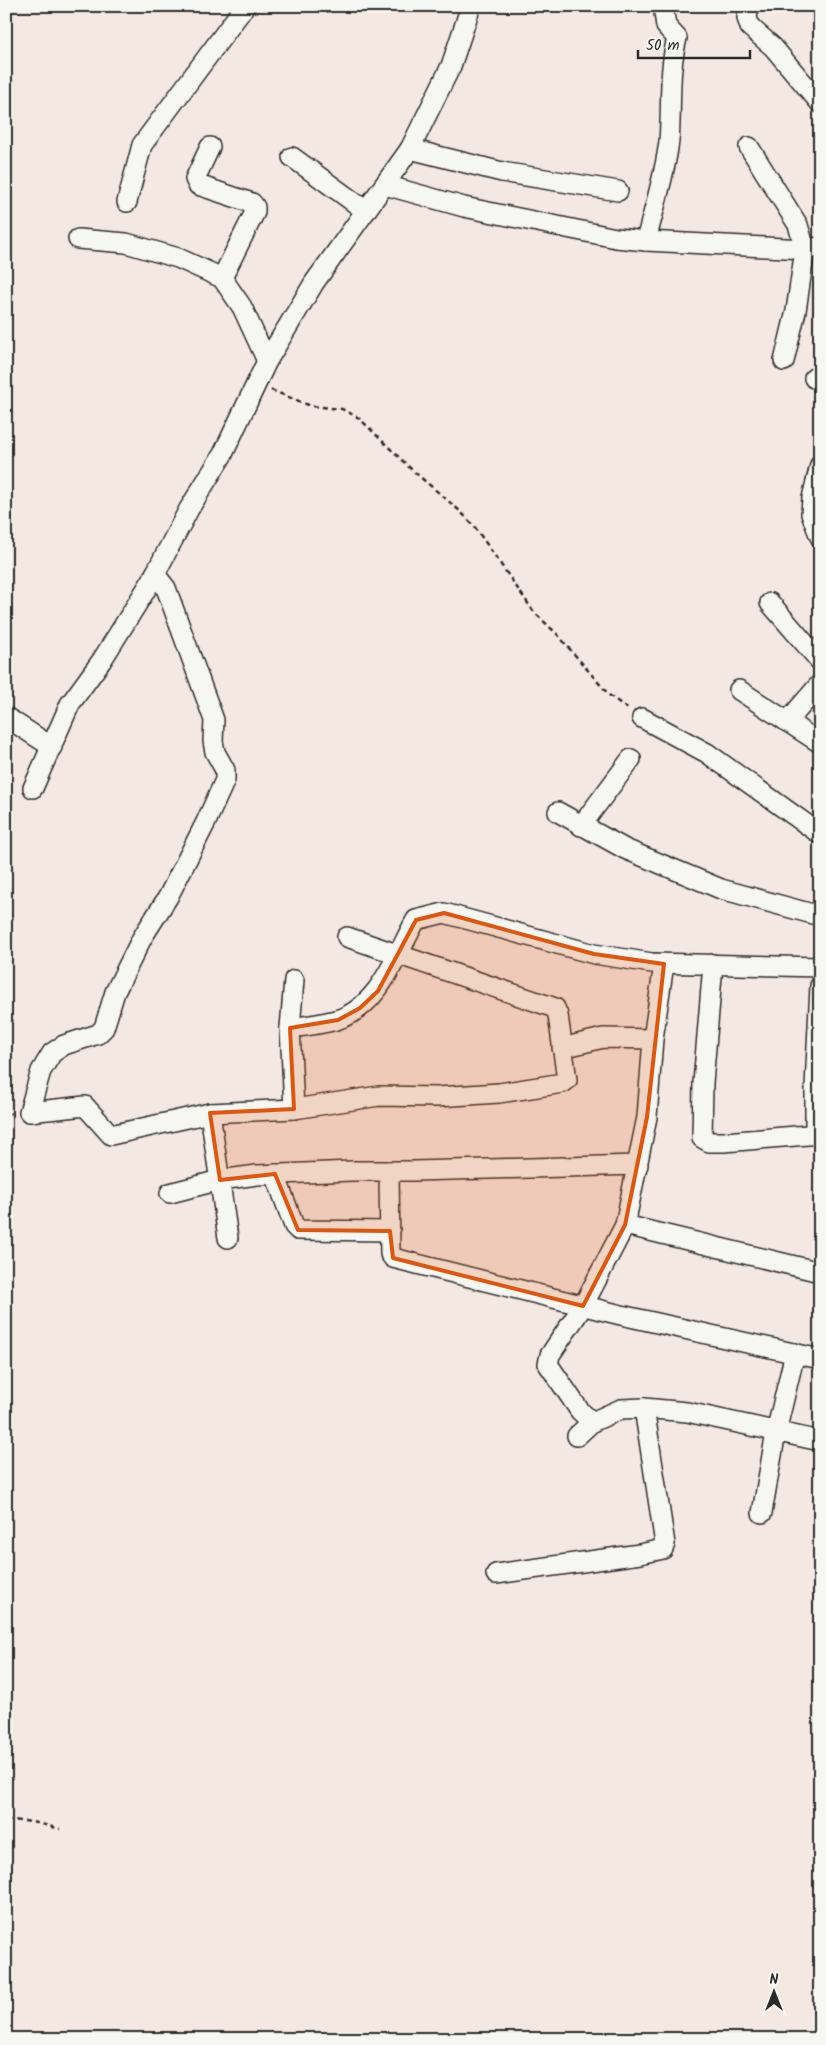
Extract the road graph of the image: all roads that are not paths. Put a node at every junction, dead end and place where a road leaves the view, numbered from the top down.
1 (245, 6) edge
2 (468, 6) edge
3 (663, 6) edge
4 (749, 6) edge
5 (820, 103) edge
6 (210, 147) dead end
7 (748, 147) dead end
8 (410, 149) junction
9 (292, 157) dead end
10 (384, 185) junction
11 (618, 191) dead end
12 (127, 202) dead end
13 (366, 211) junction
14 (78, 239) dead end
15 (646, 242) junction
16 (812, 248) edge
17 (222, 278) junction
18 (267, 361) junction
19 (784, 361) dead end
20 (820, 465) edge
21 (820, 537) edge
22 (155, 574) junction
23 (770, 603) dead end
24 (820, 661) edge
25 (820, 684) edge
26 (739, 690) dead end
27 (6, 717) edge
28 (642, 718) road end
29 (787, 722) junction
30 (820, 743) edge
31 (52, 747) junction
32 (631, 759) dead end
33 (33, 788) dead end
34 (558, 812) dead end
35 (581, 826) junction
36 (820, 834) edge
37 (820, 916) edge
38 (347, 937) dead end
39 (397, 953) junction
40 (664, 964) junction
41 (713, 964) junction
42 (820, 967) edge
43 (294, 980) dead end
44 (820, 986) edge
45 (290, 1028) junction
46 (653, 1039) junction
47 (562, 1048) junction
48 (294, 1109) junction
49 (210, 1113) junction
50 (817, 1134) edge
51 (638, 1165) junction
52 (389, 1171) junction
53 (275, 1174) junction
54 (220, 1180) junction
55 (170, 1194) dead end
56 (625, 1225) junction
57 (390, 1231) junction
58 (228, 1238) dead end
59 (820, 1272) edge
60 (583, 1306) junction
61 (795, 1353) junction
62 (820, 1360) edge
63 (644, 1408) junction
64 (592, 1422) junction
65 (776, 1432) junction
66 (577, 1436) dead end
67 (820, 1441) edge
68 (762, 1513) dead end
69 (496, 1574) dead end

1 - 12 street
2 - 8 street
3 - 15 street
4 - 5 street
6 - 17 street
7 - 16 street
8 - 10 street
8 - 11 street
9 - 13 street
10 - 13 street
10 - 15 street
13 - 18 street
14 - 17 street
15 - 16 street
16 - 19 street
17 - 18 street
18 - 22 street
20 - 21 street
22 - 31 street
22 - 49 street
23 - 24 street
25 - 29 street
26 - 29 street
27 - 31 street
28 - 36 street
29 - 30 street
31 - 33 street
32 - 35 street
34 - 35 street
35 - 37 street
38 - 39 street
39 - 40 street
39 - 45 street
39 - 47 street
40 - 41 street
40 - 46 street
41 - 42 street
41 - 50 street
43 - 45 street
44 - 50 street
45 - 48 street
46 - 47 street
46 - 51 street
47 - 48 street
48 - 49 street
49 - 54 street
51 - 52 street
51 - 56 street
52 - 53 street
52 - 57 street
53 - 54 street
53 - 57 street
54 - 55 street
54 - 58 street
56 - 59 street
56 - 60 street
57 - 60 street
60 - 61 street
60 - 64 street
61 - 62 street
61 - 65 street
63 - 64 street
63 - 65 street
63 - 69 street
64 - 66 street
65 - 67 street
65 - 68 street

